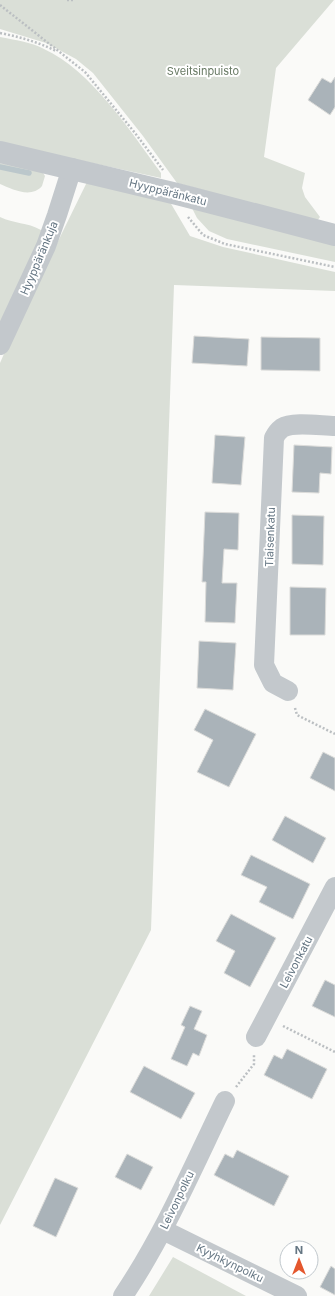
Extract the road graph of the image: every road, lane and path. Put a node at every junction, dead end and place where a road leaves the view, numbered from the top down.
1 (67, 0) edge
2 (75, 0) edge
3 (0, 5) edge
4 (0, 33) edge
5 (62, 54) junction
6 (0, 152) edge
7 (72, 168) junction
8 (177, 194) junction
9 (335, 235) edge
10 (335, 267) edge
11 (0, 345) edge
12 (335, 426) edge
13 (288, 691) joint
14 (335, 734) edge
15 (335, 887) edge
16 (266, 1018) junction
17 (256, 1037) joint
18 (335, 1052) edge
19 (225, 1101) joint
20 (163, 1230) junction
21 (123, 1296) edge
22 (297, 1296) edge

1 - 2 path
3 - 5 path
4 - 5 path
5 - 8 path
6 - 7 street, Hyyppäränkatu
7 - 8 street, Hyyppäränkatu
7 - 11 street, Hyyppäränkuja
8 - 9 street, Hyyppäränkatu
8 - 10 path
12 - 13 street, Tiaisenkatu
13 - 14 path
15 - 16 street, Leivonkatu
16 - 17 street, Leivonkatu
16 - 18 path
17 - 19 path
19 - 20 street, Leivonpolku
20 - 21 street, Leivonpolku
20 - 22 street, Kyyhkynpolku

